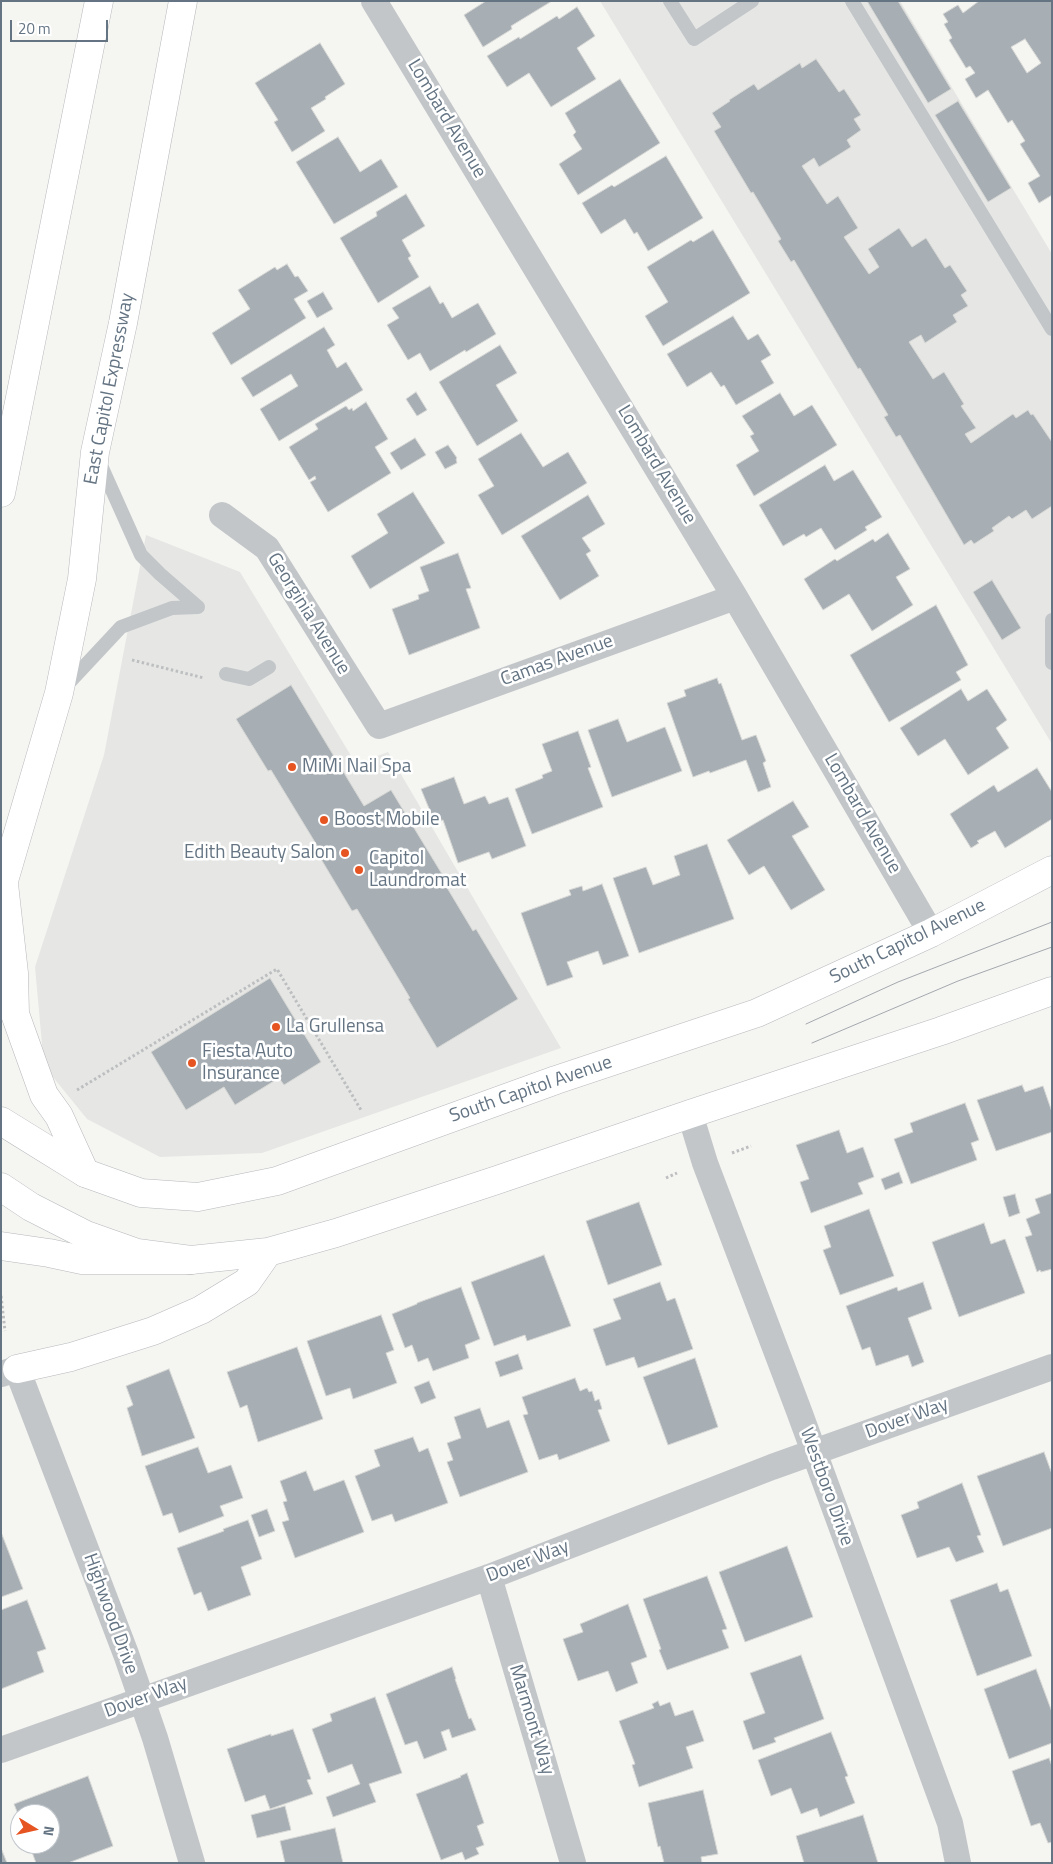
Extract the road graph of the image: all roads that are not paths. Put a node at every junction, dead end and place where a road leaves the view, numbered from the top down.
1 (99, 1) edge
2 (183, 1) edge
3 (374, 1) edge
4 (670, 1) edge
5 (752, 1) edge
6 (852, 1) edge
7 (1052, 329) edge
8 (95, 452) junction
9 (1, 493) edge
10 (222, 515) dead end
11 (735, 597) junction
12 (1052, 620) edge
13 (1052, 663) edge
14 (269, 667) dead end
15 (226, 674) road end
16 (59, 692) junction
17 (379, 726) joint
18 (1052, 870) edge
19 (3, 888) edge
20 (931, 933) junction
21 (1052, 991) edge
22 (690, 1114) junction
23 (1, 1121) edge
24 (85, 1173) junction
25 (1, 1187) edge
26 (1, 1246) edge
27 (268, 1252) junction
28 (191, 1260) junction
29 (1052, 1367) edge
30 (9, 1371) edge
31 (814, 1452) junction
32 (489, 1577) junction
33 (141, 1699) junction
34 (1, 1750) edge
35 (192, 1863) edge
36 (573, 1863) edge
37 (958, 1863) edge

1 - 9 main road
2 - 8 main road, East Capitol Expressway
3 - 11 street, Lombard Avenue
4 - 5 lane
6 - 7 lane
8 - 16 main road, East Capitol Expressway
8 - 16 lane
10 - 17 street, Georginia Avenue
11 - 17 street, Camas Avenue
11 - 20 street, Lombard Avenue
12 - 13 lane
14 - 15 lane
16 - 19 main road, East Capitol Expressway
18 - 20 main road, South Capitol Avenue
19 - 24 main road
20 - 24 main road, South Capitol Avenue
21 - 22 main road
22 - 27 main road
22 - 31 street, Westboro Drive
23 - 24 main road, South Capitol Avenue
25 - 28 main road
26 - 28 main road
27 - 28 main road
27 - 30 main road
29 - 31 street, Dover Way
30 - 33 street, Highwood Drive
31 - 32 street, Dover Way
31 - 37 street, Westboro Drive
32 - 33 street, Dover Way
32 - 36 street, Marmont Way
33 - 34 street, Dover Way
33 - 35 street, Highwood Drive

